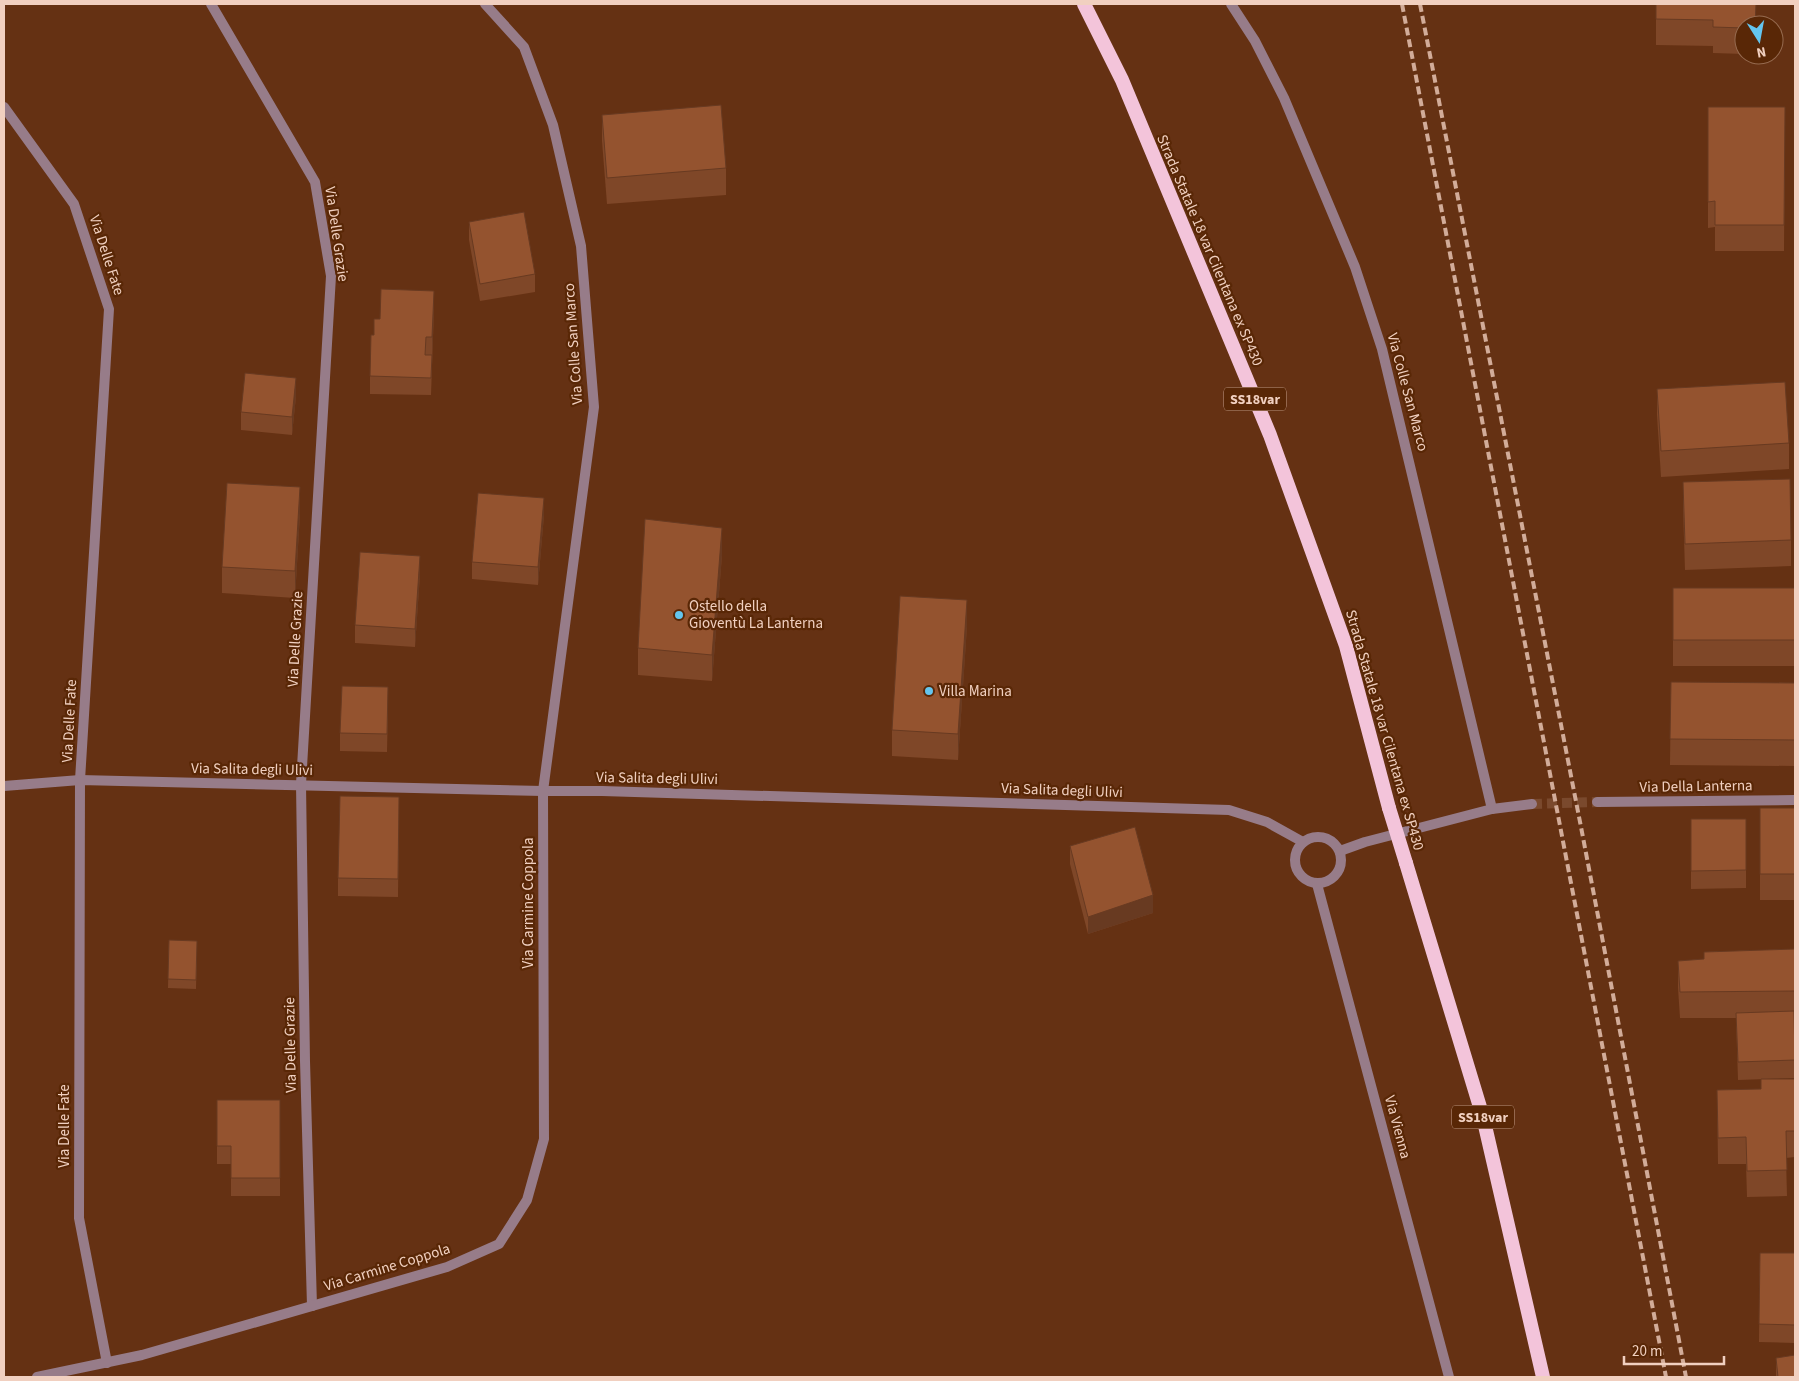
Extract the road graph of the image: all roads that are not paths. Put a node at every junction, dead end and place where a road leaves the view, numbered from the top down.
1 (211, 4) edge
2 (485, 4) edge
3 (1084, 4) edge
4 (1231, 4) edge
5 (4, 107) edge
6 (80, 780) junction
7 (301, 784) junction
8 (4, 786) edge
9 (542, 791) junction
10 (1795, 800) edge
11 (1597, 802) tunnel mouth
12 (1532, 804) tunnel mouth
13 (1492, 809) junction
14 (1303, 842) junction
15 (1340, 851) junction
16 (1317, 884) junction
17 (312, 1306) junction
18 (107, 1363) junction
19 (37, 1377) edge
20 (1449, 1377) edge
21 (1543, 1377) edge

1 - 7 street, Via Delle Grazie
2 - 9 street, Via Colle San Marco
3 - 21 highway, Strada Statale 18 var Cilentana ex SP430 / SS18var, bridge
4 - 13 street, Via Colle San Marco
5 - 6 street, Via Delle Fate
6 - 7 street, Via Salita degli Ulivi
6 - 8 street, Via Salita degli Ulivi
6 - 18 street, Via Delle Fate
7 - 9 street, Via Salita degli Ulivi
7 - 17 street, Via Delle Grazie
9 - 14 street, Via Salita degli Ulivi
9 - 17 street, Via Carmine Coppola
10 - 11 street, Via Della Lanterna
12 - 13 street
13 - 15 street
14 - 15 street
14 - 16 street
15 - 16 street
16 - 20 street, Via Vienna
17 - 18 street, Via Carmine Coppola
18 - 19 street, Via Carmine Coppola

